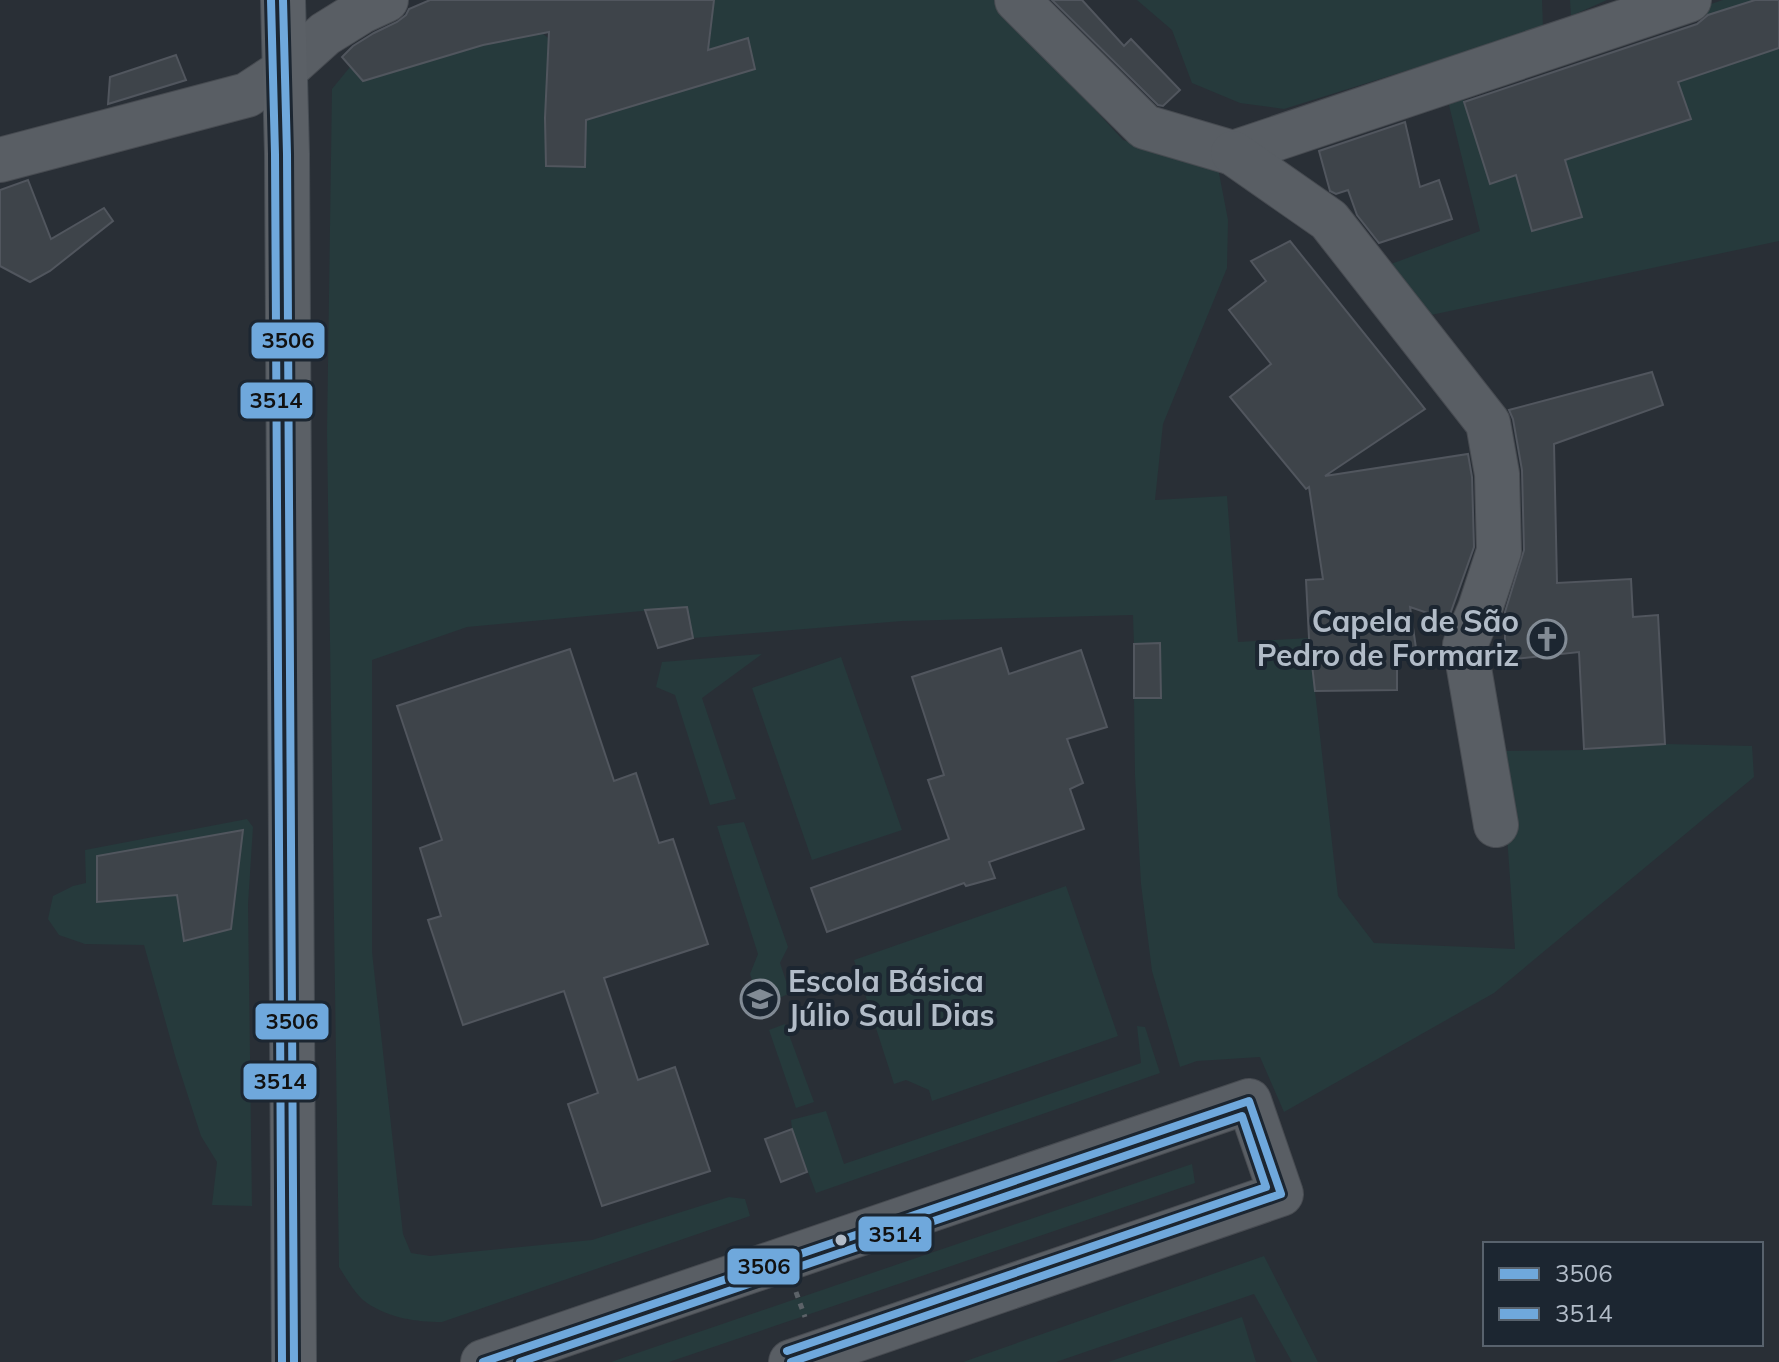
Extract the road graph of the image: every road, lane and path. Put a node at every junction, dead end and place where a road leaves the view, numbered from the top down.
1 (283, 0) edge
2 (386, 0) edge
3 (1017, 0) edge
4 (1689, 0) edge
5 (285, 70) junction
6 (1305, 129) junction
7 (1233, 153) junction
8 (0, 160) edge
9 (1288, 191) junction
10 (1496, 825) dead end
11 (792, 1280) dead end
12 (806, 1319) dead end
13 (294, 1362) edge
14 (483, 1362) edge
15 (791, 1362) edge

1 - 5 main road
2 - 5 street
3 - 7 street
4 - 6 street
5 - 8 street
5 - 13 main road
6 - 7 street
6 - 9 street
7 - 9 street
9 - 10 street
11 - 12 path
14 - 15 street

